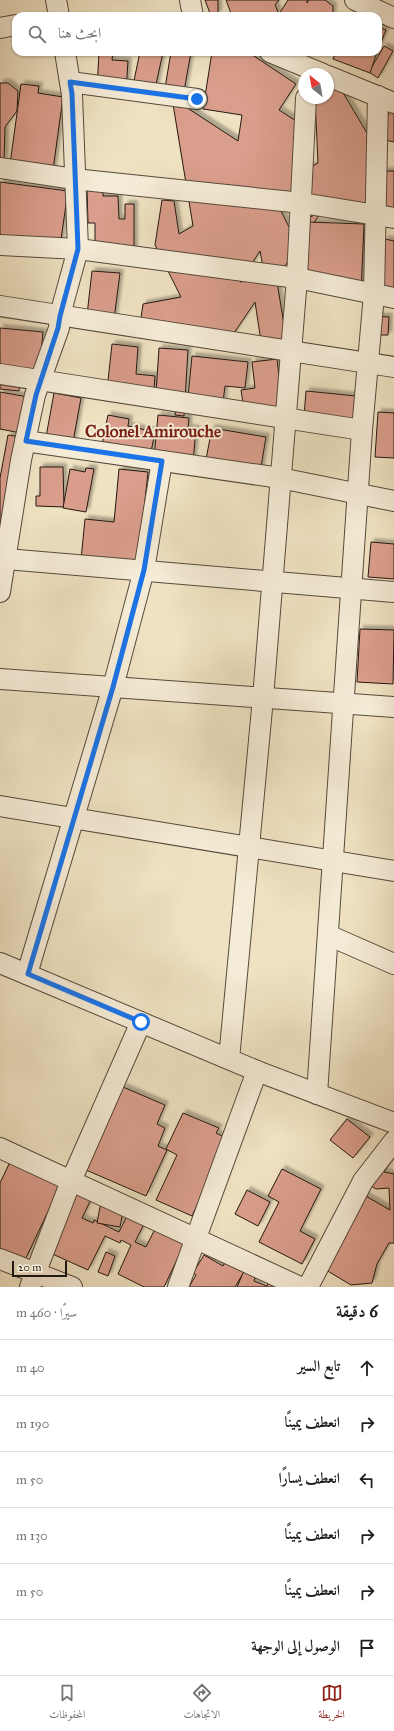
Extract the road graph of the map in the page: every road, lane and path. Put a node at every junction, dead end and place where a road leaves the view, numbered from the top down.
1 (56, 0) edge
2 (190, 0) edge
3 (355, 0) edge
4 (58, 12) edge
5 (192, 12) edge
6 (381, 12) edge
7 (382, 12) edge
8 (394, 18) edge
9 (12, 26) edge
10 (0, 28) edge
11 (65, 56) edge
12 (278, 56) edge
13 (304, 68) edge
14 (334, 78) edge
15 (70, 82) junction
16 (197, 99) dead end
17 (386, 100) edge
18 (306, 104) edge
19 (0, 168) edge
20 (74, 179) junction
21 (302, 203) junction
22 (385, 217) edge
23 (0, 245) edge
24 (78, 249) junction
25 (297, 278) junction
26 (374, 294) junction
27 (394, 298) edge
28 (0, 306) edge
29 (60, 316) junction
30 (291, 351) junction
31 (368, 363) junction
32 (394, 367) edge
33 (0, 374) edge
34 (40, 380) junction
35 (285, 418) junction
36 (362, 430) junction
37 (26, 441) junction
38 (162, 461) junction
39 (280, 478) junction
40 (358, 494) junction
41 (394, 501) edge
42 (6, 559) junction
43 (144, 570) junction
44 (272, 581) junction
45 (351, 588) junction
46 (0, 592) edge
47 (394, 592) edge
48 (0, 679) edge
49 (113, 687) junction
50 (263, 698) junction
51 (344, 704) junction
52 (394, 707) edge
53 (0, 806) edge
54 (74, 818) junction
55 (249, 847) junction
56 (333, 860) junction
57 (394, 870) edge
58 (328, 935) junction
59 (0, 963) edge
60 (394, 964) edge
61 (28, 974) junction
62 (141, 1022) junction
63 (229, 1060) junction
64 (257, 1071) junction
65 (317, 1094) junction
66 (394, 1123) edge
67 (394, 1140) edge
68 (0, 1148) edge
69 (71, 1180) junction
70 (196, 1239) junction
71 (0, 1259) edge
72 (32, 1280) edge
73 (72, 1287) edge
74 (178, 1287) edge
75 (300, 1287) edge
76 (308, 1287) edge

1 - 4 street
2 - 5 street
3 - 6 street
7 - 8 street
9 - 10 street
11 - 15 street
12 - 13 street
14 - 17 street
15 - 16 street
15 - 20 street
17 - 22 street
18 - 21 street
19 - 20 street
20 - 21 street
20 - 24 street
21 - 22 street
21 - 25 street
22 - 26 street
23 - 24 street
24 - 25 street
24 - 29 street
25 - 26 street
25 - 30 street
26 - 27 street
26 - 31 street
28 - 29 street
29 - 30 street
29 - 34 street
30 - 31 street
30 - 35 street
31 - 32 street
31 - 36 street
33 - 34 street
34 - 35 street
34 - 37 street
35 - 36 street
35 - 39 street
36 - 40 street
37 - 38 street
37 - 42 street
38 - 39 street
38 - 43 street
39 - 40 street
39 - 44 street
40 - 41 street
40 - 45 street
42 - 43 street
42 - 46 street
43 - 44 street
43 - 49 street
44 - 45 street
44 - 50 street
45 - 47 street
45 - 51 street
48 - 49 street
49 - 50 street
49 - 54 street
50 - 51 street
50 - 55 street
51 - 52 street
51 - 56 street
53 - 54 street
54 - 55 street
54 - 61 street
55 - 56 street
55 - 63 street
56 - 57 street
56 - 58 street
58 - 60 street
58 - 65 street
59 - 61 street
61 - 62 street
62 - 63 street
62 - 69 street
63 - 64 street
64 - 65 street
64 - 70 street
65 - 66 street
67 - 76 street
68 - 69 street
69 - 70 street
69 - 72 street
70 - 74 street
70 - 75 street
71 - 72 street
72 - 73 street

